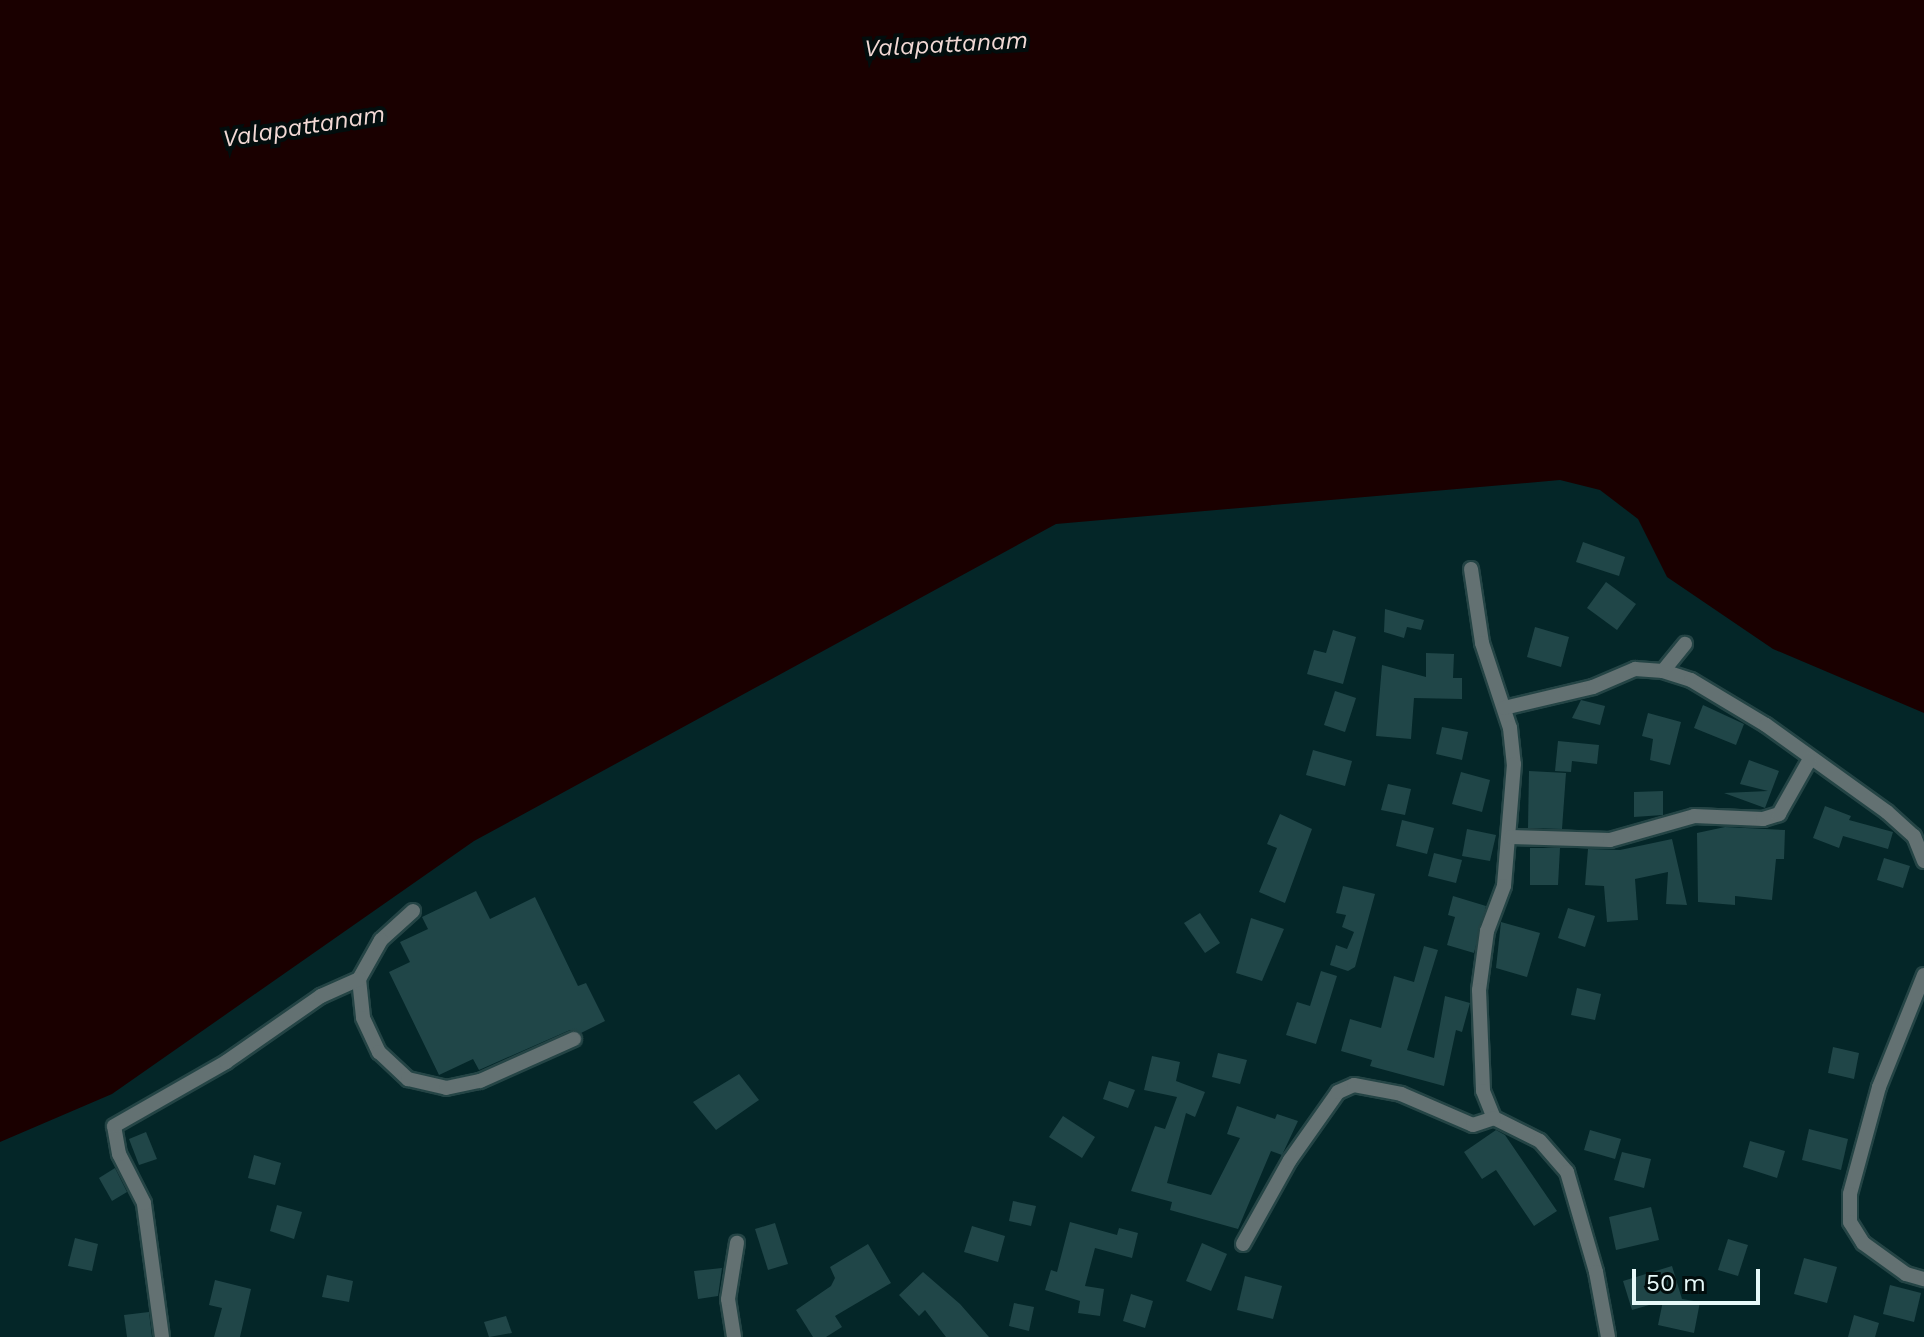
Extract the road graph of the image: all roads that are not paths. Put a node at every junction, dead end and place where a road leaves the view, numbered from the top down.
1 (1471, 569) dead end
2 (1685, 644) dead end
3 (1663, 671) junction
4 (1504, 708) junction
5 (1810, 759) junction
6 (1511, 837) junction
7 (1924, 861) edge
8 (413, 911) dead end
9 (1924, 975) edge
10 (359, 979) junction
11 (574, 1039) dead end
12 (1494, 1118) junction
13 (737, 1243) dead end
14 (1243, 1244) dead end
15 (1924, 1279) edge
16 (162, 1337) edge
17 (734, 1337) edge
18 (1608, 1337) edge

1 - 4 street
2 - 3 street
3 - 4 street
3 - 5 street
4 - 6 street
5 - 6 street
5 - 7 street
6 - 12 street
8 - 10 street
9 - 15 street
10 - 11 street
10 - 16 street
12 - 14 street
12 - 18 street
13 - 17 street

